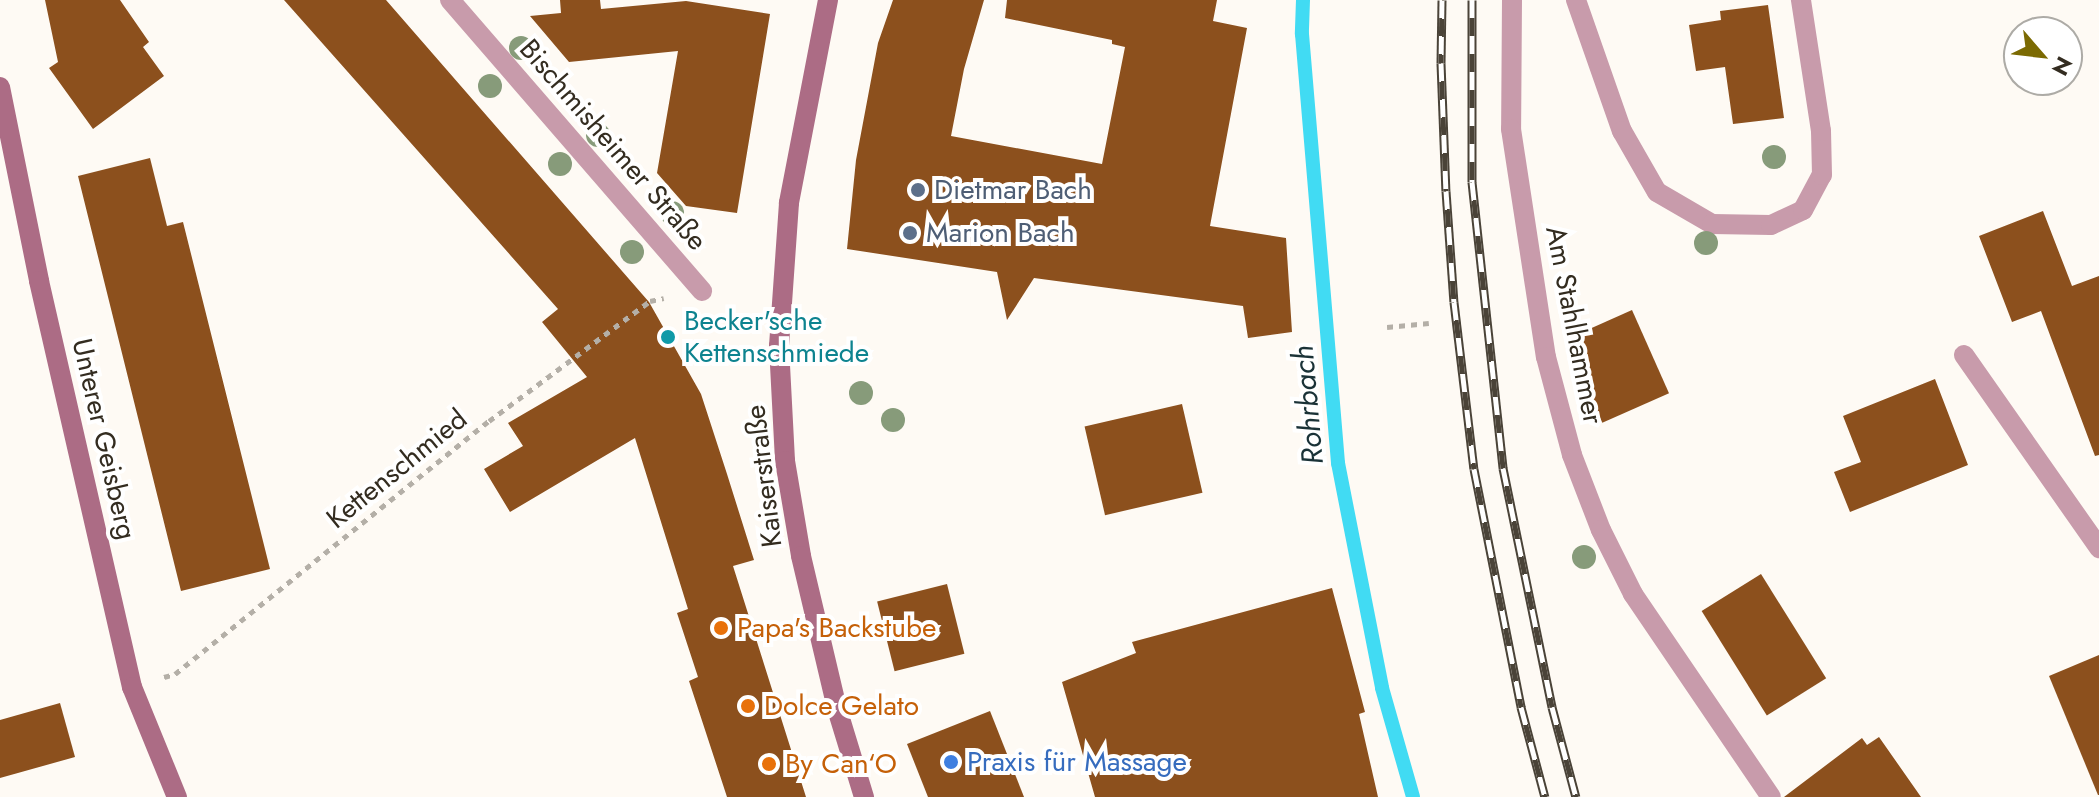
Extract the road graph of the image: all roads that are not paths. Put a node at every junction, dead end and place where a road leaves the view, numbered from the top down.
1 (450, 0) edge
2 (828, 0) edge
3 (1512, 0) edge
4 (1576, 0) edge
5 (1801, 0) edge
6 (0, 87) edge
7 (702, 291) dead end
8 (1964, 355) dead end
9 (2099, 548) edge
10 (177, 797) edge
11 (864, 797) edge
12 (1771, 797) edge

1 - 7 street, Bischmisheimer Straße
2 - 11 main road, Kaiserstraße
3 - 12 street, Am Stahlhammer
4 - 5 street
6 - 10 main road, Unterer Geisberg
8 - 9 street

